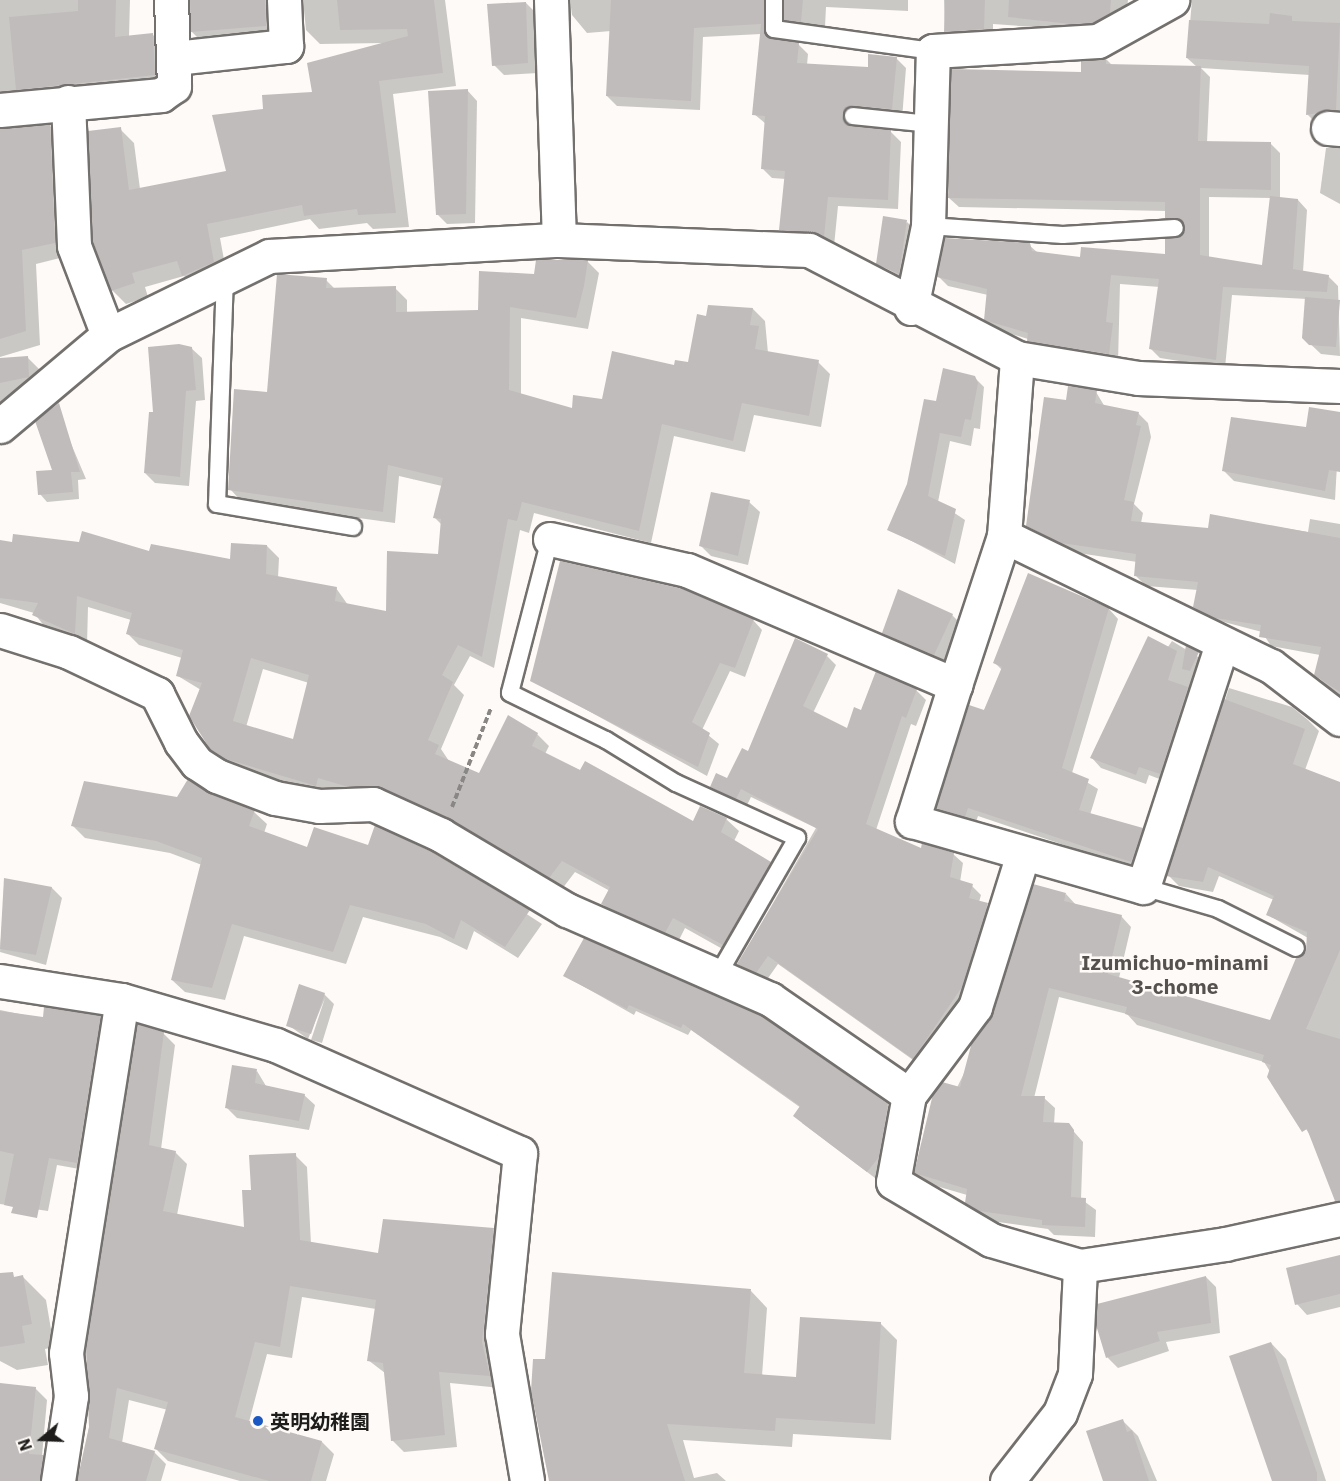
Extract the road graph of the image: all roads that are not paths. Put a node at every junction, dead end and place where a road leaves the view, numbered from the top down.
1 (171, 0) edge
2 (284, 0) edge
3 (551, 0) edge
4 (774, 0) edge
5 (1172, 0) edge
6 (933, 51) junction
7 (175, 58) junction
8 (68, 102) junction
9 (0, 110) edge
10 (853, 116) dead end
11 (931, 124) junction
12 (928, 226) junction
13 (1175, 228) dead end
14 (559, 240) junction
15 (225, 276) junction
16 (911, 308) junction
17 (108, 335) junction
18 (1017, 358) junction
19 (1340, 386) edge
20 (0, 426) edge
21 (353, 527) dead end
22 (1004, 536) junction
23 (550, 539) joint
24 (0, 630) edge
25 (1222, 644) junction
26 (955, 685) junction
27 (1340, 719) edge
28 (1023, 854) junction
29 (1143, 887) junction
30 (1296, 948) dead end
31 (718, 975) junction
32 (0, 981) edge
33 (122, 1000) junction
34 (909, 1095) junction
35 (1340, 1219) edge
36 (1080, 1266) junction
37 (58, 1481) edge
38 (527, 1481) edge
39 (1007, 1481) edge

1 - 7 street
2 - 7 street
3 - 14 street
4 - 6 lane
5 - 6 street
6 - 11 street
7 - 8 street
8 - 9 street
8 - 17 street
10 - 11 lane
11 - 12 street
12 - 13 lane
12 - 16 street
14 - 15 street
14 - 16 street
15 - 17 street
15 - 21 lane
16 - 18 street
17 - 20 street
18 - 19 street
18 - 22 street
22 - 25 street
22 - 26 street
23 - 26 street
23 - 31 lane
24 - 31 street
25 - 27 street
25 - 29 street
26 - 28 street
28 - 29 street
28 - 34 street
29 - 30 lane
31 - 34 street
32 - 33 street
33 - 37 street
33 - 38 street
34 - 36 street
35 - 36 street
36 - 39 street

